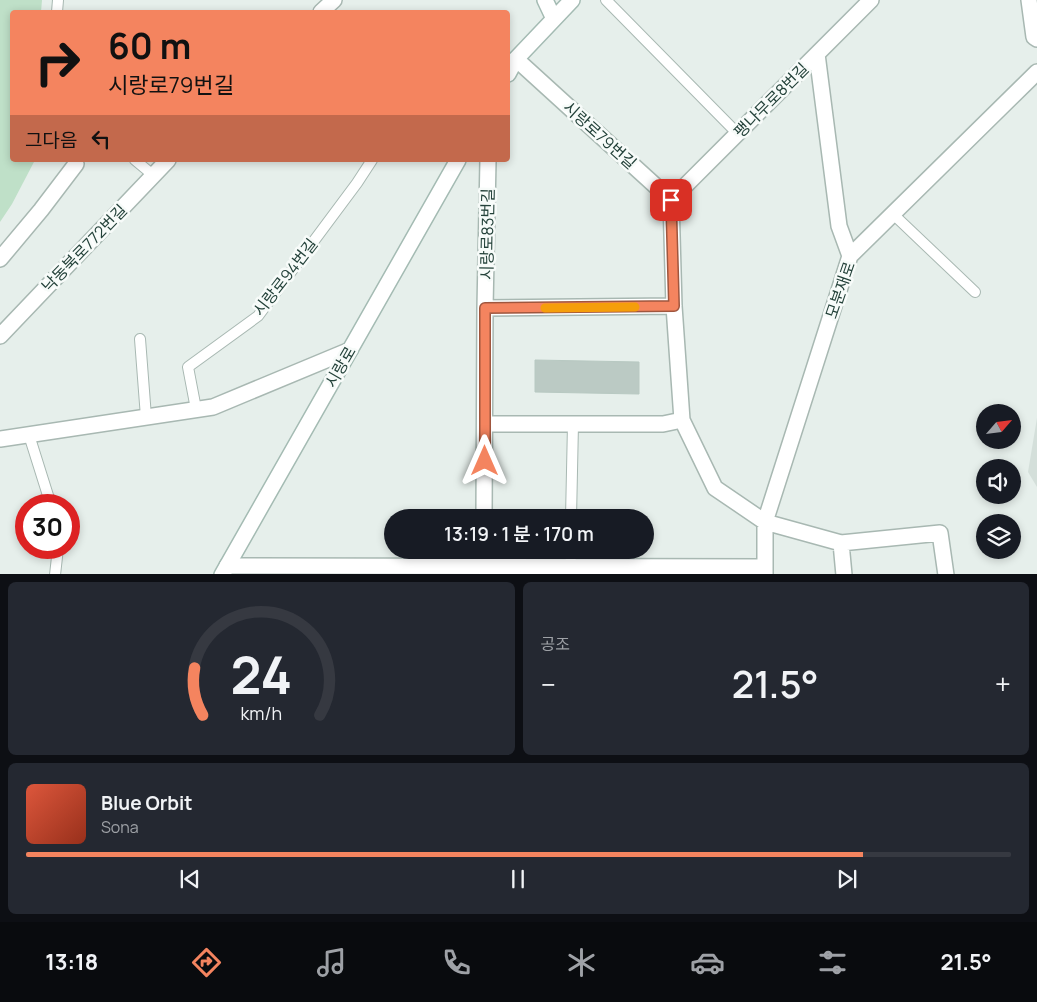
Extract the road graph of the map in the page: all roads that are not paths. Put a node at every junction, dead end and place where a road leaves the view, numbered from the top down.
1 (334, 0) edge
2 (545, 0) edge
3 (572, 0) edge
4 (606, 0) edge
5 (870, 0) edge
6 (1029, 0) edge
7 (323, 10) edge
8 (554, 20) junction
9 (1037, 39) edge
10 (817, 54) junction
11 (516, 59) junction
12 (510, 70) edge
13 (1037, 72) edge
14 (737, 134) junction
15 (137, 162) edge
16 (166, 162) edge
17 (371, 162) edge
18 (457, 162) edge
19 (488, 162) edge
20 (76, 164) dead end
21 (153, 175) junction
22 (671, 200) junction
23 (893, 214) junction
24 (850, 256) junction
25 (0, 259) edge
26 (975, 292) dead end
27 (674, 306) junction
28 (485, 308) junction
29 (0, 336) edge
30 (140, 339) dead end
31 (350, 350) junction
32 (196, 409) junction
33 (146, 417) junction
34 (682, 420) junction
35 (485, 424) junction
36 (573, 424) junction
37 (29, 435) junction
38 (0, 439) edge
39 (48, 494) edge
40 (484, 509) edge
41 (571, 509) edge
42 (765, 522) junction
43 (841, 542) junction
44 (57, 559) edge
45 (224, 570) edge
46 (484, 570) edge
47 (765, 570) edge
48 (570, 571) edge
49 (55, 574) edge
50 (844, 574) edge
51 (946, 574) edge

1 - 7 street
2 - 8 street
3 - 8 street
4 - 14 lane
5 - 10 street, 팽나무로8번길
6 - 9 street
8 - 11 street
10 - 14 street, 팽나무로8번길
10 - 24 street
11 - 12 street
11 - 22 street, 시랑로79번길
13 - 23 street, 모분재로
14 - 22 street, 팽나무로8번길
15 - 21 lane
16 - 21 street, 낙동북로772번길
17 - 32 lane, 시랑로94번길
18 - 31 street, 시랑로
19 - 28 street, 시랑로83번길
20 - 25 street
21 - 29 street, 낙동북로772번길
22 - 27 street
23 - 24 street, 모분재로
23 - 26 lane
24 - 42 street, 모분재로
27 - 28 street
27 - 34 street
28 - 35 street, 시랑로83번길
30 - 33 lane
31 - 32 street
31 - 45 street, 시랑로
32 - 33 street
33 - 37 street
34 - 36 street
34 - 42 street
35 - 36 street
35 - 40 street, 시랑로83번길
36 - 41 lane
37 - 38 street
37 - 39 lane
42 - 43 street
42 - 47 street, 모분재로
43 - 50 street
43 - 51 street
44 - 49 lane
45 - 46 street
46 - 48 street
47 - 48 street

